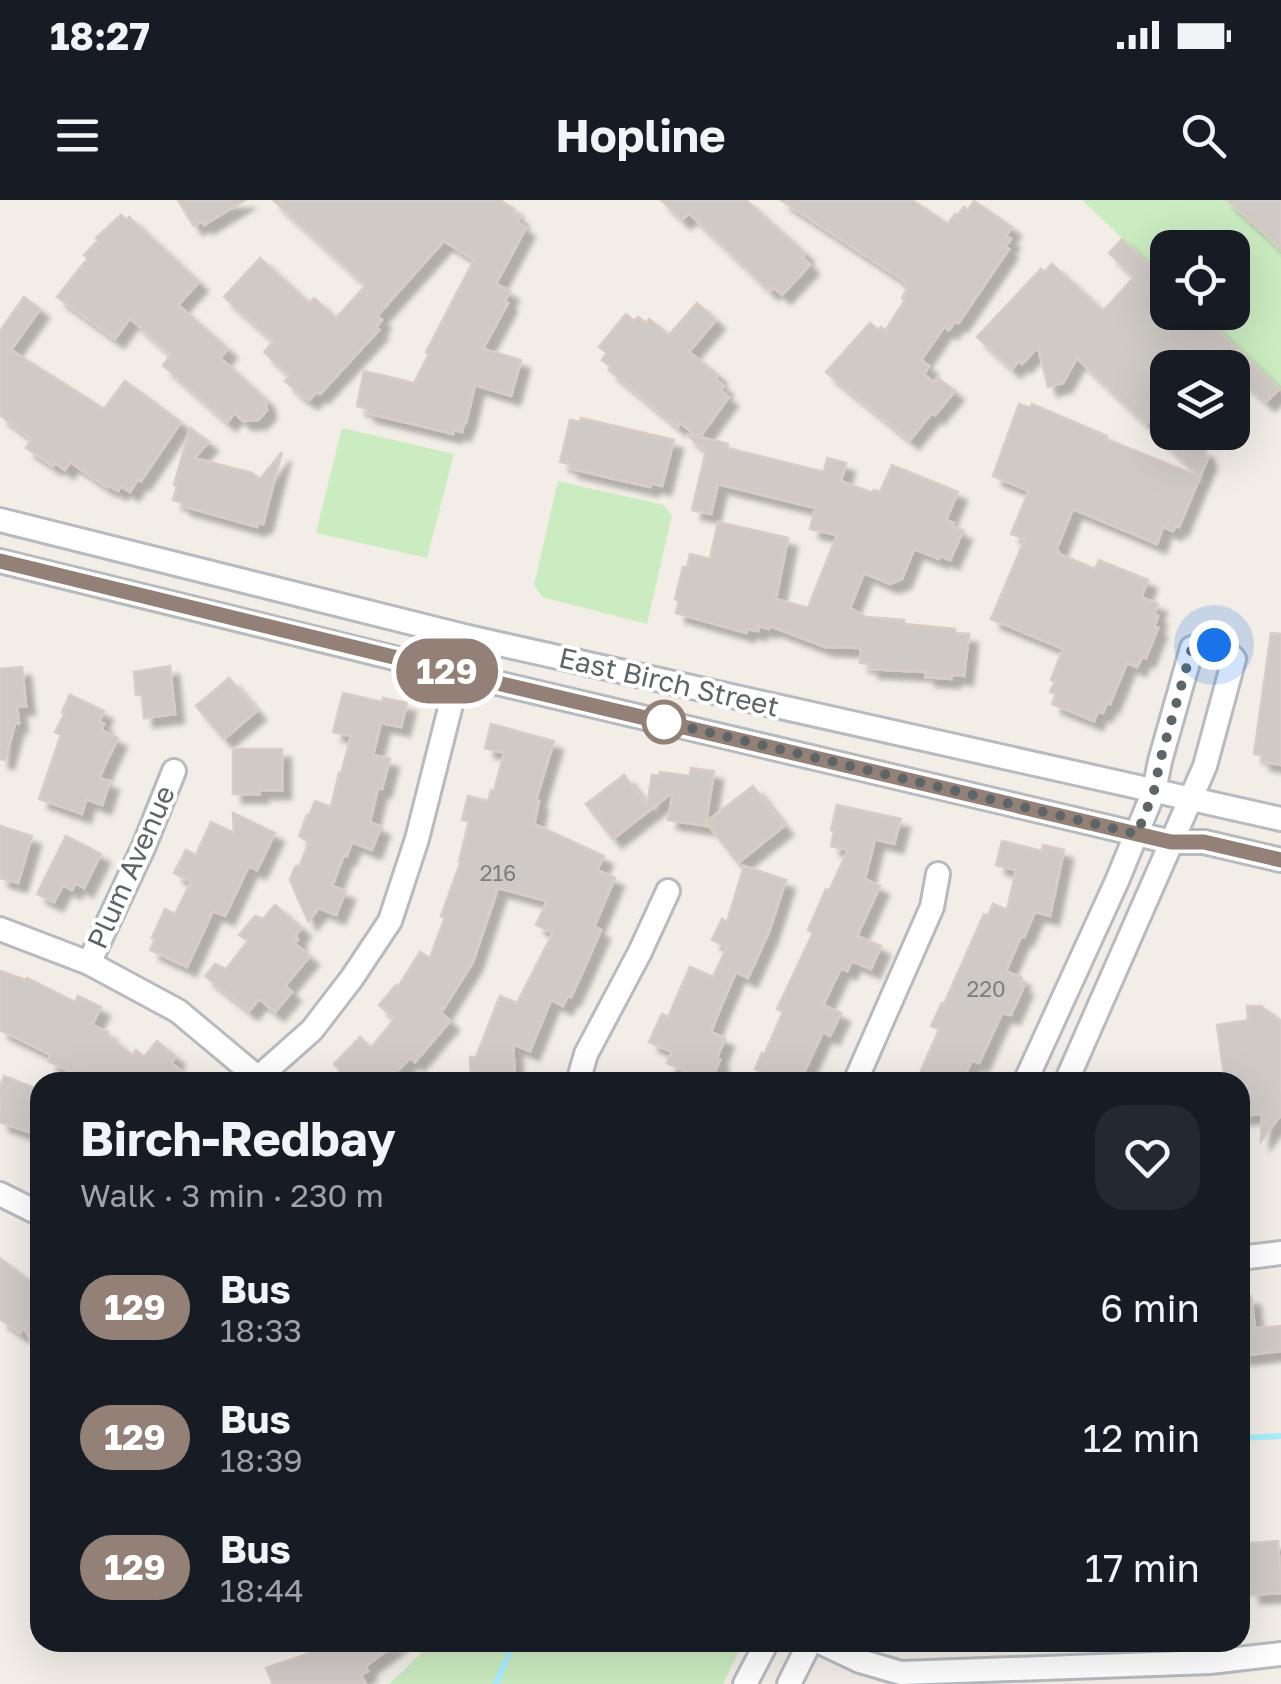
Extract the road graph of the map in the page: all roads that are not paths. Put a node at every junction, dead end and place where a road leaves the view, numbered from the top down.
1 (0, 520) edge
2 (0, 561) edge
3 (468, 636) junction
4 (459, 674) junction
5 (174, 771) dead end
6 (1154, 791) junction
7 (1189, 799) junction
8 (1281, 819) edge
9 (1137, 834) junction
10 (1171, 842) junction
11 (1281, 860) edge
12 (938, 874) dead end
13 (668, 891) dead end
14 (0, 929) edge
15 (89, 962) junction
16 (251, 1072) edge
17 (269, 1072) edge
18 (581, 1072) edge
19 (858, 1072) edge
20 (1030, 1072) edge
21 (1070, 1072) edge
22 (0, 1194) edge
23 (30, 1209) edge
24 (1281, 1254) edge
25 (1250, 1257) edge
26 (762, 1652) edge
27 (805, 1652) edge
28 (841, 1652) edge
29 (1281, 1654) edge
30 (1211, 1673) edge
31 (745, 1684) edge
32 (789, 1684) edge

1 - 3 street, East Birch Street
2 - 4 street, East Birch Street
3 - 4 street
3 - 6 street, East Birch Street
4 - 9 street, East Birch Street
4 - 17 street
5 - 15 street, Plum Avenue
6 - 7 street, East Birch Street
6 - 7 street
6 - 9 street
7 - 8 street, East Birch Street
7 - 10 street
9 - 10 street, East Birch Street
9 - 20 street
10 - 11 street, East Birch Street
10 - 21 street
12 - 19 street
13 - 18 street
14 - 15 street
15 - 16 street
22 - 23 street
24 - 25 street
26 - 31 street
27 - 32 street
28 - 30 street
29 - 30 street

